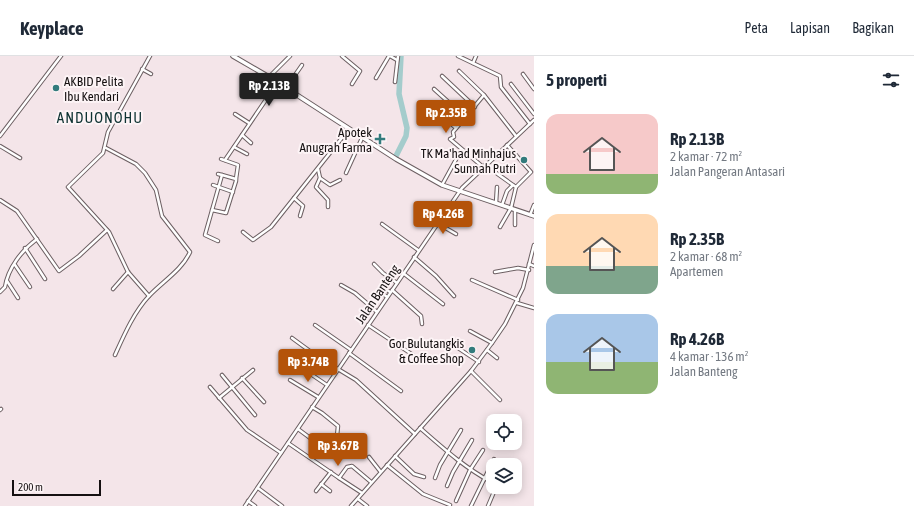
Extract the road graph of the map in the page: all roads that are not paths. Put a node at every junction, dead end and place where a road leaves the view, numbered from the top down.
1 (61, 56) edge
2 (150, 56) edge
3 (233, 56) edge
4 (290, 56) edge
5 (342, 56) edge
6 (390, 56) edge
7 (398, 56) edge
8 (458, 56) edge
9 (476, 56) edge
10 (397, 60) junction
11 (473, 63) junction
12 (302, 65) dead end
13 (142, 70) junction
14 (459, 71) dead end
15 (151, 74) dead end
16 (523, 74) dead end
17 (442, 76) dead end
18 (269, 77) junction
19 (376, 78) dead end
20 (278, 82) junction
21 (395, 82) dead end
22 (352, 84) dead end
23 (511, 84) dead end
24 (286, 88) junction
25 (434, 89) dead end
26 (534, 89) edge
27 (484, 95) junction
28 (430, 105) dead end
29 (474, 107) junction
30 (235, 114) dead end
31 (534, 114) edge
32 (465, 117) junction
33 (534, 120) edge
34 (249, 123) junction
35 (530, 124) junction
36 (456, 128) junction
37 (349, 129) junction
38 (0, 130) edge
39 (3, 132) junction
40 (242, 135) junction
41 (0, 136) edge
42 (516, 136) junction
43 (362, 138) junction
44 (251, 143) dead end
45 (507, 144) junction
46 (0, 146) edge
47 (234, 146) junction
48 (106, 148) junction
49 (247, 154) dead end
50 (459, 154) dead end
51 (20, 158) dead end
52 (221, 159) dead end
53 (226, 160) junction
54 (484, 166) junction
55 (318, 168) junction
56 (346, 173) dead end
57 (218, 174) dead end
58 (222, 175) junction
59 (320, 178) junction
60 (236, 179) junction
61 (340, 180) dead end
62 (213, 185) dead end
63 (442, 185) junction
64 (513, 185) junction
65 (219, 187) junction
66 (497, 187) dead end
67 (516, 187) junction
68 (233, 192) junction
69 (459, 192) junction
70 (294, 198) junction
71 (0, 201) edge
72 (496, 204) junction
73 (534, 204) edge
74 (502, 205) junction
75 (328, 207) dead end
76 (513, 209) junction
77 (212, 210) junction
78 (532, 215) edge
79 (300, 216) dead end
80 (437, 223) junction
81 (382, 224) dead end
82 (515, 225) dead end
83 (500, 227) dead end
84 (107, 230) junction
85 (243, 232) dead end
86 (456, 234) dead end
87 (37, 239) junction
88 (218, 241) dead end
89 (534, 245) edge
90 (25, 248) junction
91 (418, 250) junction
92 (414, 257) junction
93 (14, 264) junction
94 (374, 264) dead end
95 (530, 264) junction
96 (534, 266) edge
97 (529, 270) junction
98 (128, 272) junction
99 (495, 272) dead end
100 (403, 273) junction
101 (45, 279) dead end
102 (6, 280) junction
103 (472, 280) dead end
104 (397, 283) junction
105 (341, 285) dead end
106 (30, 286) dead end
107 (113, 289) dead end
108 (391, 291) junction
109 (0, 292) edge
110 (149, 296) junction
111 (454, 296) dead end
112 (387, 297) junction
113 (18, 298) dead end
114 (517, 301) junction
115 (443, 304) dead end
116 (534, 308) edge
117 (377, 312) junction
118 (422, 324) dead end
119 (368, 325) junction
120 (315, 326) dead end
121 (470, 331) dead end
122 (292, 338) dead end
123 (492, 343) junction
124 (455, 346) dead end
125 (488, 350) junction
126 (350, 351) junction
127 (115, 355) dead end
128 (413, 355) dead end
129 (287, 358) dead end
130 (497, 358) dead end
131 (478, 362) junction
132 (338, 369) junction
133 (252, 370) dead end
134 (471, 371) junction
135 (222, 375) dead end
136 (242, 378) junction
137 (290, 380) dead end
138 (327, 385) junction
139 (210, 387) dead end
140 (232, 387) junction
141 (401, 391) dead end
142 (219, 398) junction
143 (318, 398) junction
144 (500, 400) dead end
145 (264, 402) dead end
146 (312, 407) junction
147 (255, 416) dead end
148 (420, 428) junction
149 (298, 429) junction
150 (461, 430) dead end
151 (415, 434) junction
152 (337, 436) dead end
153 (472, 440) dead end
154 (288, 443) junction
155 (325, 449) dead end
156 (483, 450) dead end
157 (448, 452) junction
158 (281, 453) junction
159 (395, 456) junction
160 (369, 457) dead end
161 (459, 462) junction
162 (388, 465) junction
163 (470, 470) junction
164 (380, 471) junction
165 (331, 472) junction
166 (424, 477) dead end
167 (339, 478) junction
168 (435, 478) dead end
169 (485, 478) joint
170 (371, 482) junction
171 (321, 484) junction
172 (447, 486) dead end
173 (258, 488) junction
174 (330, 490) dead end
175 (316, 491) dead end
176 (362, 493) junction
177 (493, 494) edge
178 (358, 499) junction
179 (248, 501) junction
180 (456, 502) dead end
181 (450, 505) edge
182 (245, 506) edge
183 (255, 506) edge
184 (282, 506) edge
185 (351, 506) edge
186 (367, 506) edge
187 (471, 506) edge
188 (488, 506) edge

1 - 39 street
2 - 13 street
3 - 18 street
4 - 18 street
5 - 22 street
6 - 10 street
6 - 19 street
7 - 10 street
8 - 11 street
9 - 11 street
10 - 21 street
11 - 35 street
12 - 24 street
13 - 15 street
13 - 48 street
14 - 27 street
16 - 26 street
17 - 29 street
18 - 20 street
20 - 24 street
20 - 34 street
23 - 31 street
24 - 37 street
25 - 32 street
27 - 29 street
27 - 42 street
28 - 36 street
29 - 32 street
30 - 34 street
32 - 36 street
33 - 35 street, Jalan Banteng
34 - 40 street
35 - 42 street, Jalan Banteng
36 - 54 street
37 - 43 street
37 - 55 street
38 - 39 street
39 - 41 street
40 - 44 street
40 - 47 street
42 - 45 street, Jalan Banteng
43 - 56 street
43 - 63 street
45 - 54 street, Jalan Banteng
45 - 67 street
46 - 51 street
47 - 49 street
47 - 53 street
48 - 84 street
48 - 110 street
50 - 63 street
52 - 53 street
53 - 60 street
54 - 64 street
54 - 69 street, Jalan Banteng
55 - 59 street
55 - 70 street
57 - 58 street
58 - 60 street
58 - 65 street
59 - 61 street
59 - 75 street
60 - 68 street
62 - 65 street
63 - 69 street
64 - 67 street
64 - 74 street
65 - 68 street
65 - 77 street
66 - 72 street
67 - 76 street
68 - 77 street
69 - 72 street
69 - 80 street, Jalan Banteng
70 - 79 street
70 - 85 street
71 - 87 street
72 - 74 street
73 - 78 street
74 - 76 street
76 - 78 street
76 - 82 street
76 - 83 street
77 - 88 street
80 - 86 street
80 - 91 street, Jalan Banteng
81 - 91 street
84 - 87 street
84 - 98 street
87 - 90 street
89 - 95 street
90 - 93 street
90 - 101 street
91 - 92 street, Jalan Banteng
92 - 100 street, Jalan Banteng
92 - 111 street
93 - 102 street
93 - 106 street
94 - 104 street
95 - 96 street
95 - 97 street
97 - 99 street
97 - 114 street
98 - 107 street
98 - 110 street
100 - 104 street, Jalan Banteng
100 - 115 street
102 - 109 street
102 - 113 street
103 - 114 street
104 - 108 street, Jalan Banteng
105 - 117 street
108 - 112 street, Jalan Banteng
108 - 112 street
108 - 118 street
110 - 127 street
112 - 117 street, Jalan Banteng
114 - 116 street
114 - 123 street
117 - 119 street, Jalan Banteng
119 - 126 street, Jalan Banteng
119 - 128 street
120 - 126 street
121 - 123 street
122 - 132 street
123 - 125 street
124 - 131 street
125 - 130 street
125 - 131 street
126 - 132 street, Jalan Banteng
126 - 141 street
129 - 138 street
131 - 134 street
132 - 138 street, Jalan Banteng
132 - 151 street
133 - 136 street
134 - 144 street
134 - 148 street
135 - 140 street
136 - 140 street
136 - 145 street
137 - 143 street
138 - 143 street, Jalan Banteng
139 - 142 street
140 - 142 street
140 - 147 street
142 - 158 street
143 - 146 street, Jalan Banteng
146 - 149 street, Jalan Banteng
146 - 152 street
148 - 151 street
148 - 157 street
149 - 154 street, Jalan Banteng
149 - 155 street
150 - 157 street
151 - 159 street
153 - 161 street
154 - 158 street, Jalan Banteng
154 - 165 street
156 - 163 street
157 - 161 street
157 - 168 street
158 - 173 street, Jalan Banteng
159 - 162 street
159 - 166 street
160 - 164 street
161 - 163 street
161 - 172 street
162 - 164 street
162 - 181 street
163 - 169 street
163 - 180 street
164 - 170 street
165 - 167 street
165 - 171 street
167 - 170 street
167 - 176 street
169 - 187 street
170 - 176 street
171 - 174 street
171 - 175 street
173 - 179 street, Jalan Banteng
173 - 184 street
176 - 178 street
177 - 188 street
178 - 185 street
178 - 186 street
179 - 182 street, Jalan Banteng
179 - 183 street

